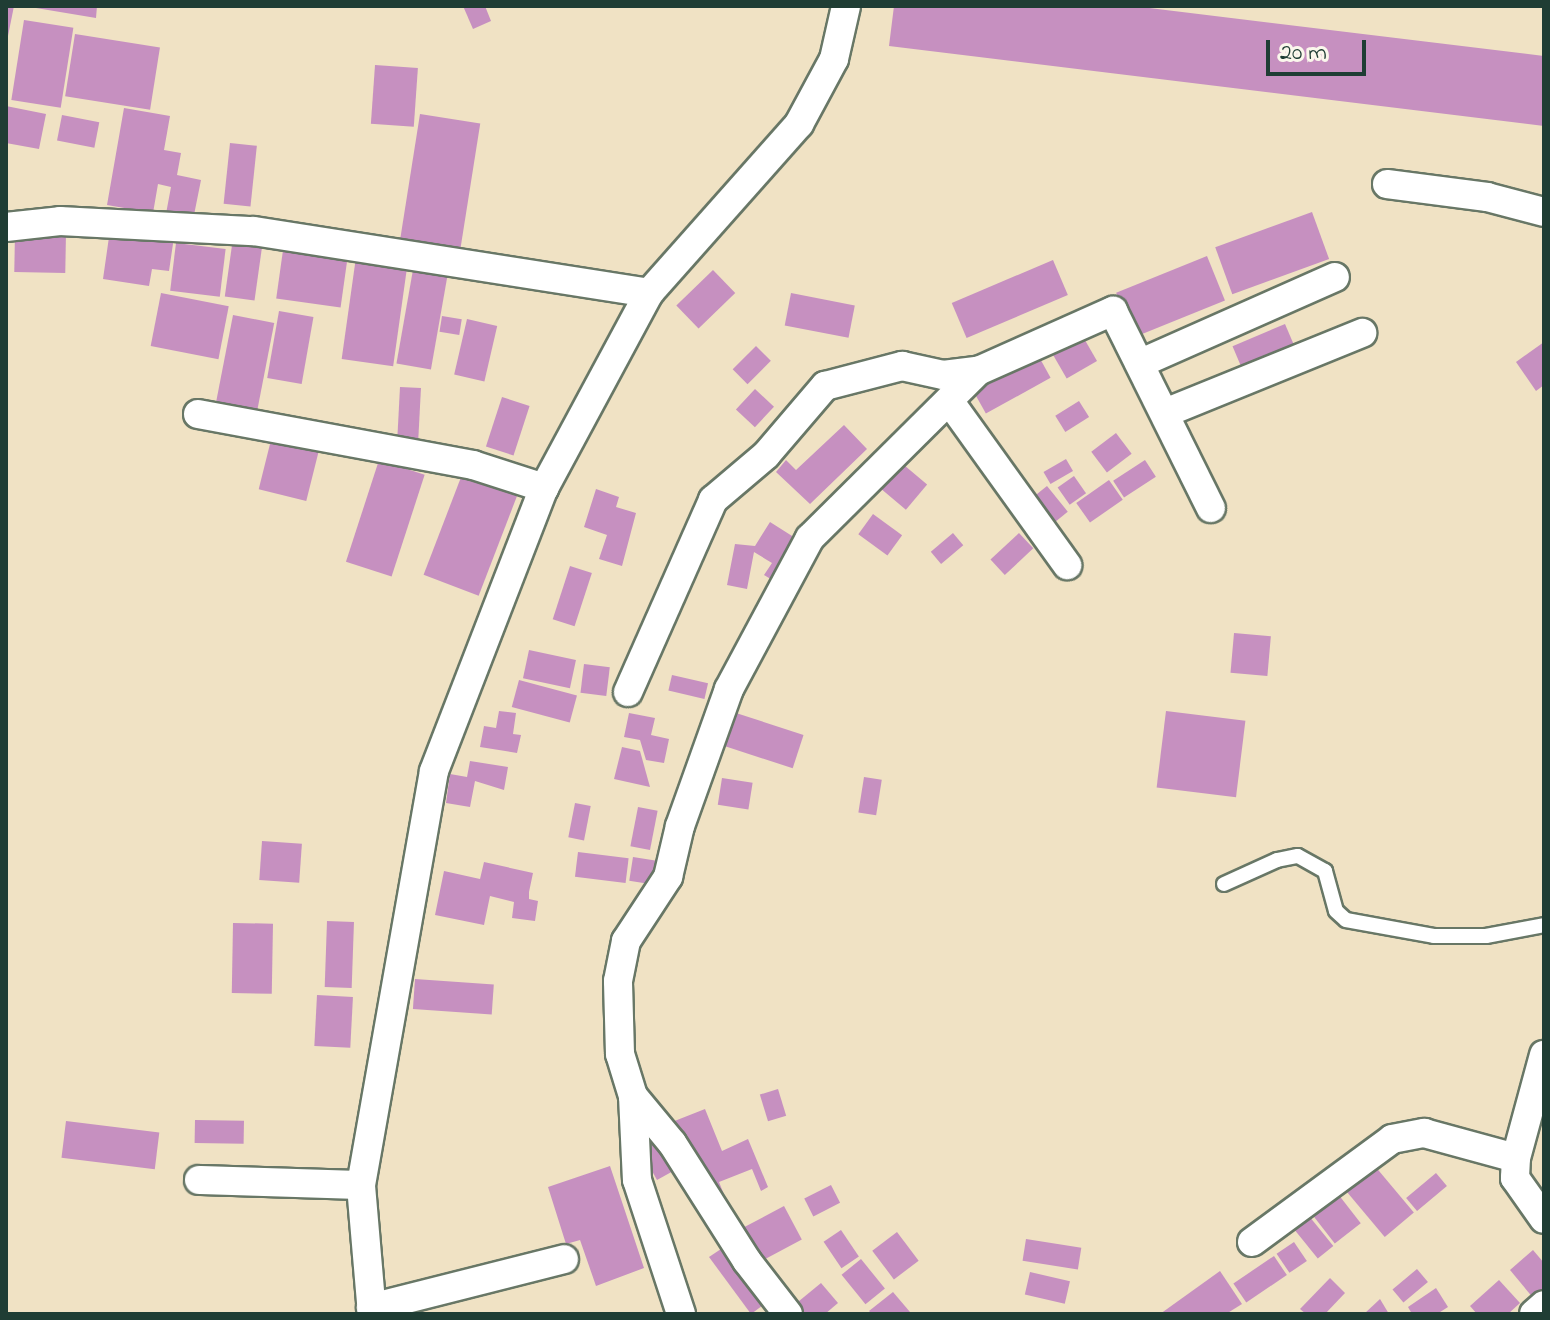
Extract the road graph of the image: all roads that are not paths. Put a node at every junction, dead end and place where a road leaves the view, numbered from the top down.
1 (846, 6) edge
2 (1387, 184) dead end
3 (1544, 212) edge
4 (6, 227) edge
5 (1335, 277) dead end
6 (649, 293) junction
7 (1362, 333) dead end
8 (1141, 363) junction
9 (978, 371) junction
10 (950, 402) junction
11 (1165, 413) junction
12 (198, 414) dead end
13 (544, 488) junction
14 (1211, 508) dead end
15 (1067, 565) dead end
16 (628, 692) dead end
17 (1224, 884) dead end
18 (1544, 925) edge
19 (1544, 1055) edge
20 (633, 1096) junction
21 (1516, 1158) junction
22 (199, 1180) dead end
23 (361, 1185) junction
24 (1544, 1219) edge
25 (1252, 1242) dead end
26 (564, 1259) dead end
27 (1544, 1305) edge
28 (372, 1311) edge
29 (681, 1314) edge
30 (788, 1314) edge
31 (1534, 1314) edge

1 - 6 street
2 - 3 street
4 - 6 street
5 - 8 street
6 - 13 street
7 - 11 street
8 - 9 street
8 - 11 street
9 - 10 street
9 - 16 street
10 - 15 street
10 - 20 street
11 - 14 street
12 - 13 street
13 - 23 street
17 - 18 lane
19 - 21 street
20 - 29 street
20 - 30 street
21 - 24 street
21 - 25 street
22 - 23 street
23 - 28 street
26 - 28 street
27 - 31 street

